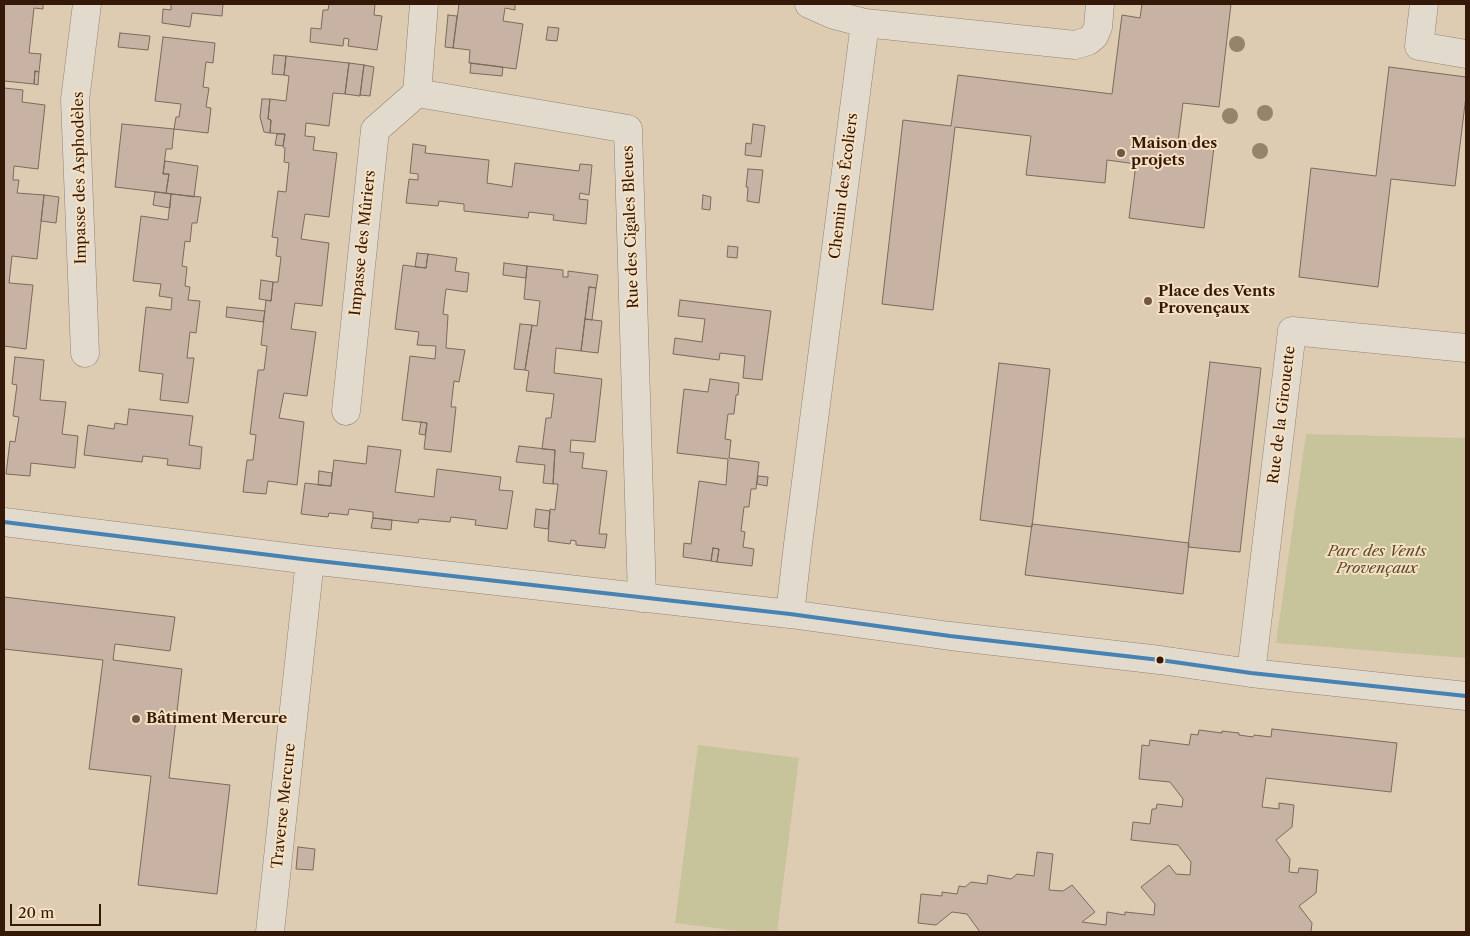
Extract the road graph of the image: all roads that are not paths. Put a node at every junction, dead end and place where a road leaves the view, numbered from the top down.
1 (87, 4) edge
2 (424, 4) edge
3 (809, 4) edge
4 (1100, 4) edge
5 (1424, 4) edge
6 (865, 23) junction
7 (1466, 54) edge
8 (416, 93) junction
9 (1466, 348) edge
10 (85, 353) dead end
11 (346, 411) dead end
12 (4, 522) edge
13 (310, 560) junction
14 (642, 598) junction
15 (790, 614) junction
16 (1251, 673) junction
17 (1466, 696) edge
18 (270, 932) edge

1 - 10 street, Impasse des Asphodèles
2 - 8 street
3 - 6 street
4 - 6 street
5 - 7 street
6 - 15 street, Chemin des Écoliers
8 - 11 street, Impasse des Mûriers
8 - 14 street, Rue des Cigales Bleues
9 - 16 street, Rue de la Girouette
12 - 13 street
13 - 14 street
13 - 18 street, Traverse Mercure
14 - 15 street
15 - 16 street
16 - 17 street

